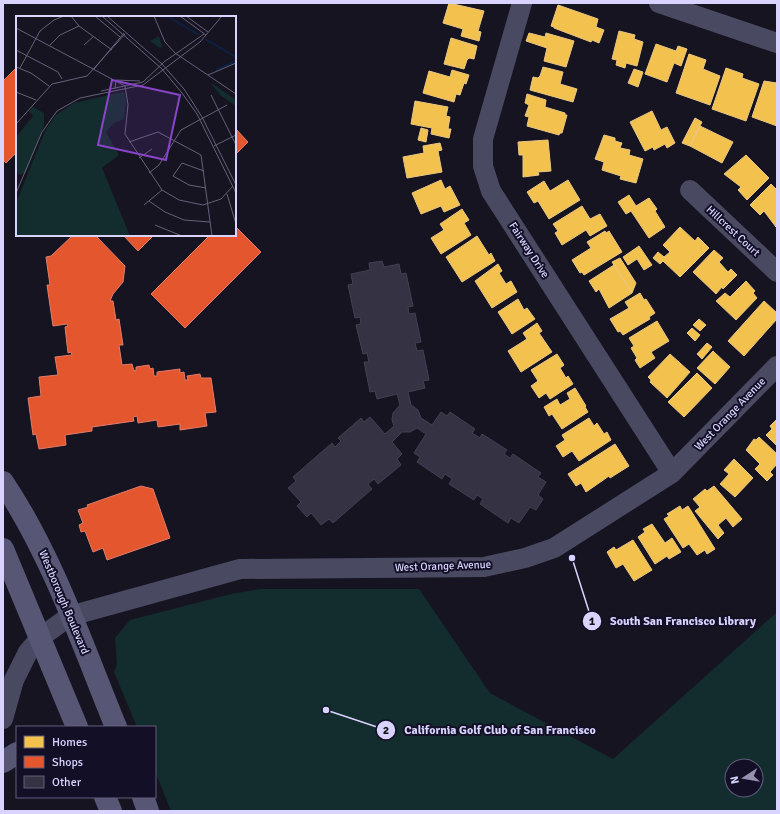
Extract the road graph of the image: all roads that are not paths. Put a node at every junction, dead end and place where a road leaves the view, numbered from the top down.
1 (522, 3) edge
2 (659, 3) edge
3 (777, 43) edge
4 (690, 190) dead end
5 (777, 272) edge
6 (777, 366) edge
7 (672, 472) junction
8 (3, 482) edge
9 (3, 549) edge
10 (70, 616) junction
11 (41, 637) junction
12 (3, 719) edge
13 (77, 726) edge
14 (116, 726) edge
15 (16, 754) edge
16 (3, 762) edge
17 (105, 798) edge
18 (143, 798) edge
19 (111, 811) edge
20 (148, 811) edge

1 - 7 street, Fairway Drive
2 - 3 street
4 - 5 street, Hillcrest Court
6 - 7 street, West Orange Avenue
7 - 10 street, West Orange Avenue
8 - 10 main road, Westborough Boulevard
9 - 11 main road
10 - 11 street
10 - 14 main road, Westborough Boulevard
11 - 12 street
11 - 13 main road
15 - 16 main road
17 - 19 main road
18 - 20 main road

